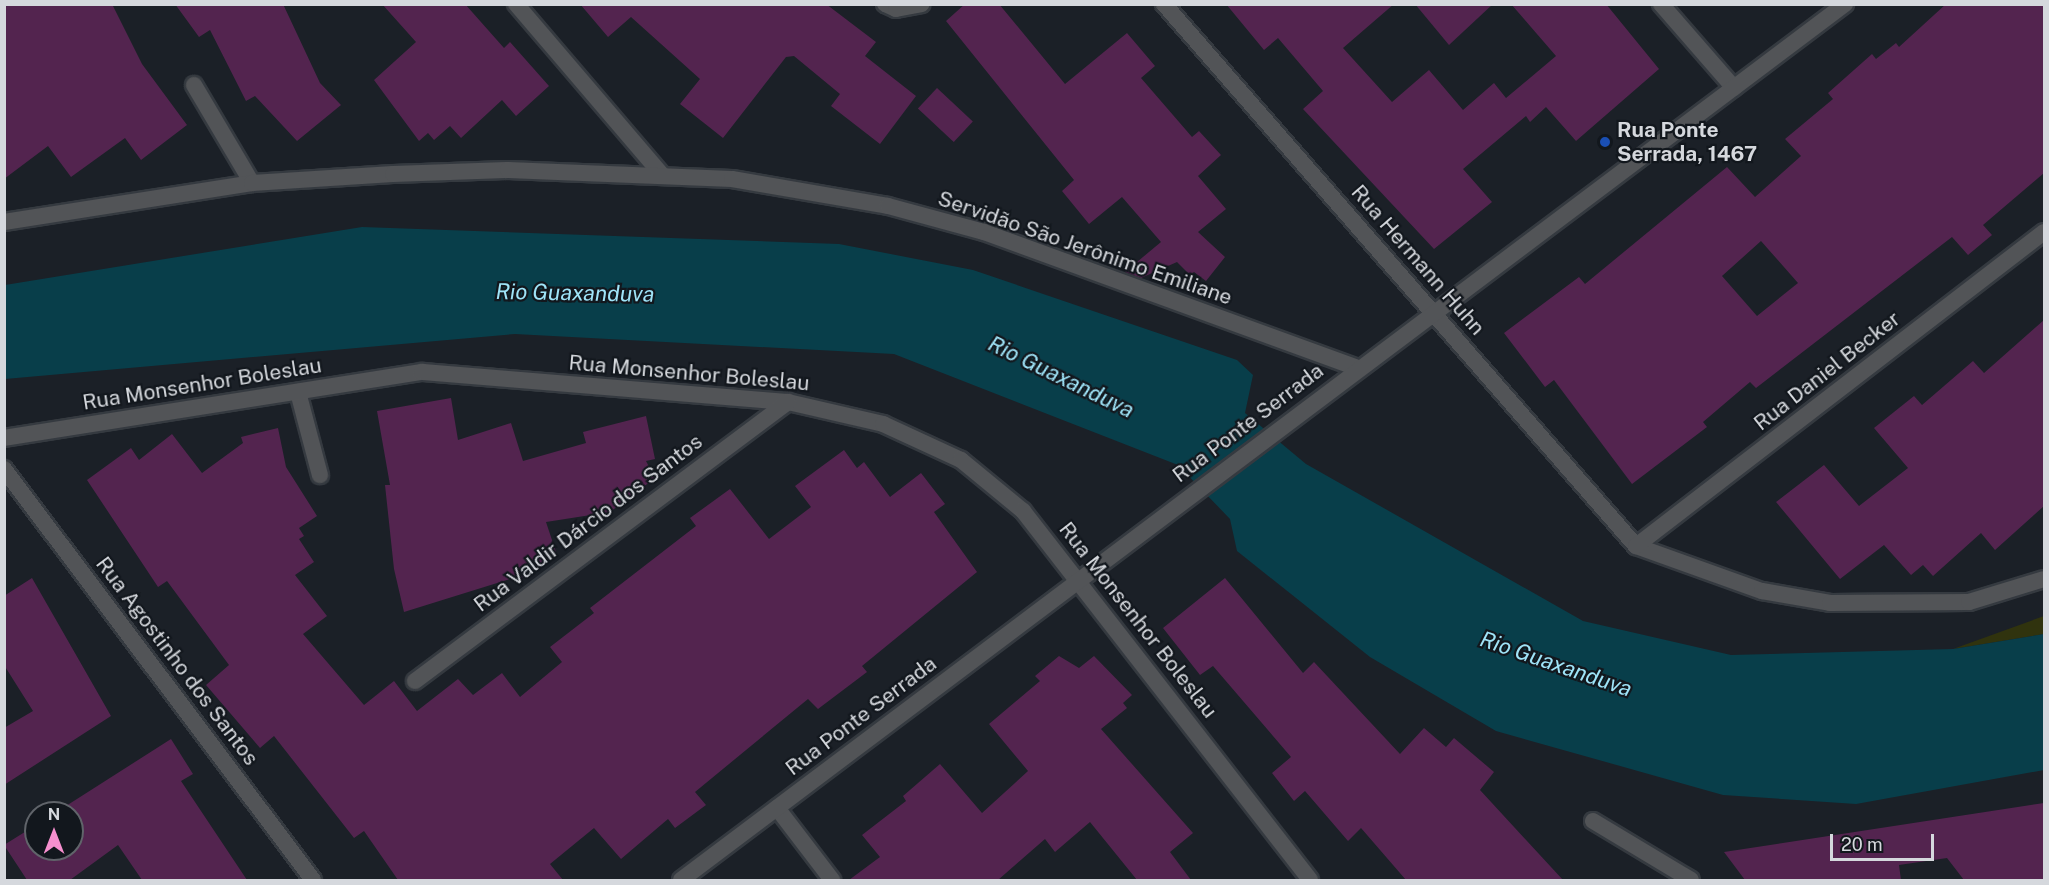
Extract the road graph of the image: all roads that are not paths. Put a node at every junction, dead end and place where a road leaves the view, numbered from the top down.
1 (516, 4) edge
2 (885, 4) edge
3 (922, 4) edge
4 (1164, 4) edge
5 (1660, 4) edge
6 (1845, 4) edge
7 (194, 85) dead end
8 (1734, 87) junction
9 (662, 175) junction
10 (252, 183) junction
11 (4, 222) edge
12 (2044, 232) edge
13 (1434, 312) junction
14 (1358, 369) junction
15 (298, 392) junction
16 (788, 402) junction
17 (4, 438) edge
18 (4, 469) edge
19 (320, 475) dead end
20 (1636, 546) junction
21 (1079, 579) junction
22 (2044, 579) edge
23 (415, 681) dead end
24 (777, 808) junction
25 (1593, 821) dead end
26 (314, 880) edge
27 (681, 880) edge
28 (832, 880) edge
29 (1310, 880) edge
30 (1691, 880) edge

1 - 9 street
2 - 3 street
4 - 13 street, Rua Hermann Huhn
5 - 8 street
6 - 8 street, Rua Ponte Serrada
7 - 10 street
8 - 13 street, Rua Ponte Serrada
9 - 10 street, Servidão São Jerônimo Emiliane
9 - 14 street, Servidão São Jerônimo Emiliane
10 - 11 street, Servidão São Jerônimo Emiliane
12 - 20 street, Rua Daniel Becker
13 - 14 street, Rua Ponte Serrada
13 - 20 street, Rua Hermann Huhn
14 - 21 street, Rua Ponte Serrada
15 - 16 street, Rua Monsenhor Boleslau
15 - 17 street, Rua Monsenhor Boleslau
15 - 19 street
16 - 21 street, Rua Monsenhor Boleslau
16 - 23 street, Rua Valdir Dárcio dos Santos
18 - 26 street, Rua Agostinho dos Santos
20 - 22 street
21 - 24 street, Rua Ponte Serrada
21 - 29 street, Rua Monsenhor Boleslau
24 - 27 street, Rua Ponte Serrada
24 - 28 street
25 - 30 street

